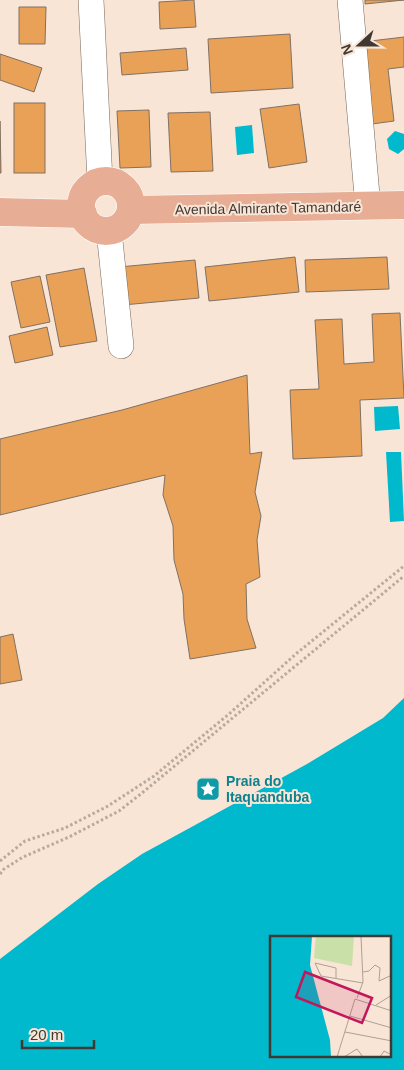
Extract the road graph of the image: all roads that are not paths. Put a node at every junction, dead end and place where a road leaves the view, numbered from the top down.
1 (91, 0) edge
2 (350, 0) edge
3 (100, 181) junction
4 (404, 205) edge
5 (368, 206) junction
6 (131, 210) junction
7 (0, 212) edge
8 (83, 214) junction
9 (109, 231) junction
10 (121, 346) dead end

1 - 3 street
2 - 5 street
3 - 6 main road
3 - 8 main road
4 - 5 main road, Avenida Almirante Tamandaré
5 - 6 main road, Avenida Almirante Tamandaré
6 - 9 main road
7 - 8 main road
8 - 9 main road
9 - 10 street

